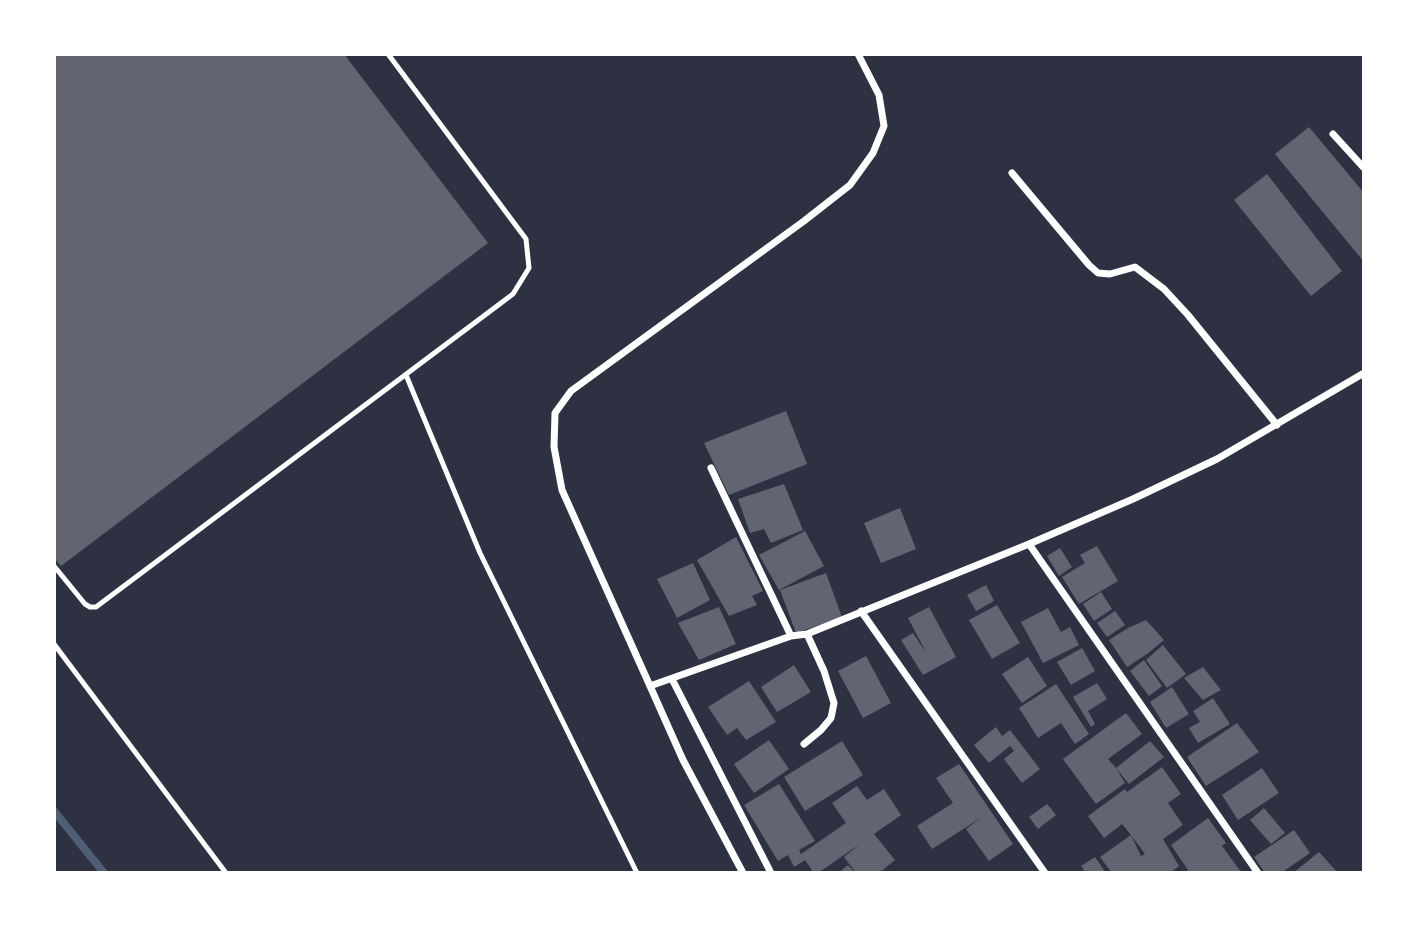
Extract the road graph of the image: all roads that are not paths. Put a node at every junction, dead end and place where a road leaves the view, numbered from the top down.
1 (388, 54) edge
2 (858, 54) edge
3 (1333, 134) dead end
4 (1364, 168) edge
5 (1012, 173) dead end
6 (1364, 373) edge
7 (405, 375) junction
8 (1277, 425) junction
9 (711, 468) dead end
10 (1029, 544) junction
11 (54, 566) edge
12 (861, 611) junction
13 (807, 634) junction
14 (791, 636) junction
15 (54, 644) edge
16 (672, 679) junction
17 (650, 686) junction
18 (804, 744) dead end
19 (226, 873) edge
20 (637, 873) edge
21 (743, 873) edge
22 (771, 873) edge
23 (1045, 873) edge
24 (1258, 873) edge

1 - 7 lane
2 - 17 street
3 - 4 street
5 - 8 street
6 - 8 street
7 - 11 lane
7 - 20 lane
8 - 10 street
9 - 14 street
10 - 12 street
10 - 24 street
12 - 13 street
12 - 23 street
13 - 14 street
13 - 18 street
14 - 16 street
15 - 19 lane
16 - 17 street
16 - 22 street
17 - 21 street

